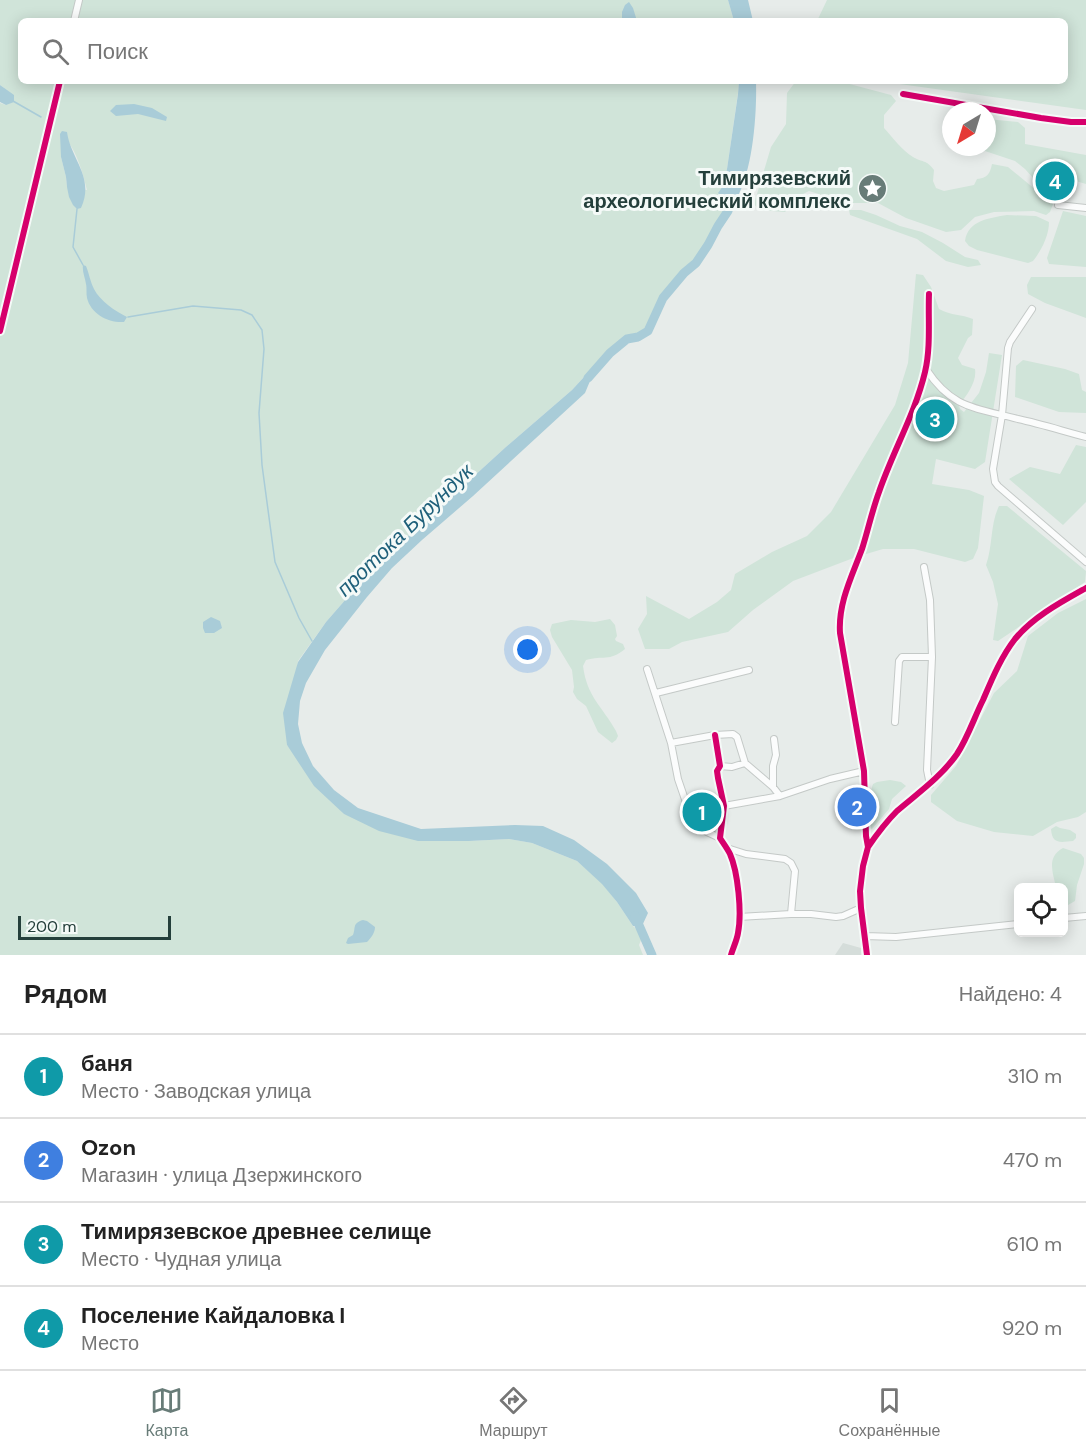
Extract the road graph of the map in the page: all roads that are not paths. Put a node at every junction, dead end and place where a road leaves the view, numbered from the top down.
1 (80, 0) edge
2 (75, 18) edge
3 (59, 84) edge
4 (903, 94) dead end
5 (1086, 122) edge
6 (1058, 205) dead end
7 (1086, 208) edge
8 (929, 294) dead end
9 (1032, 309) dead end
10 (0, 331) edge
11 (926, 369) junction
12 (1002, 415) junction
13 (1086, 437) edge
14 (1086, 562) edge
15 (924, 567) dead end
16 (1086, 588) edge
17 (932, 657) junction
18 (647, 669) dead end
19 (749, 670) dead end
20 (656, 693) junction
21 (895, 722) dead end
22 (715, 735) junction
23 (774, 739) dead end
24 (671, 743) junction
25 (745, 763) junction
26 (720, 766) junction
27 (864, 771) junction
28 (930, 784) junction
29 (772, 787) junction
30 (780, 796) junction
31 (724, 806) junction
32 (720, 838) junction
33 (868, 847) junction
34 (727, 848) junction
35 (861, 908) junction
36 (791, 914) junction
37 (739, 916) junction
38 (1086, 916) edge
39 (1068, 918) edge
40 (1014, 924) edge
41 (865, 936) junction
42 (731, 954) edge
43 (867, 955) edge

1 - 2 street
3 - 10 street
4 - 5 street
6 - 7 street
8 - 11 street
9 - 12 street
11 - 12 street
11 - 27 street
12 - 13 street
12 - 14 street
15 - 17 street
16 - 28 street
17 - 21 street
17 - 28 street
18 - 20 street
19 - 20 street
20 - 24 street
22 - 24 street
22 - 25 street
22 - 26 street
23 - 29 street
24 - 32 street
25 - 26 street
25 - 29 street
26 - 31 street
27 - 30 street
27 - 33 street
28 - 33 street
29 - 30 street
30 - 31 street
31 - 32 street
32 - 34 street
33 - 35 street
34 - 36 street
34 - 37 street
35 - 36 street
35 - 41 street
36 - 37 street
37 - 42 street
38 - 39 street
40 - 41 street
41 - 43 street

